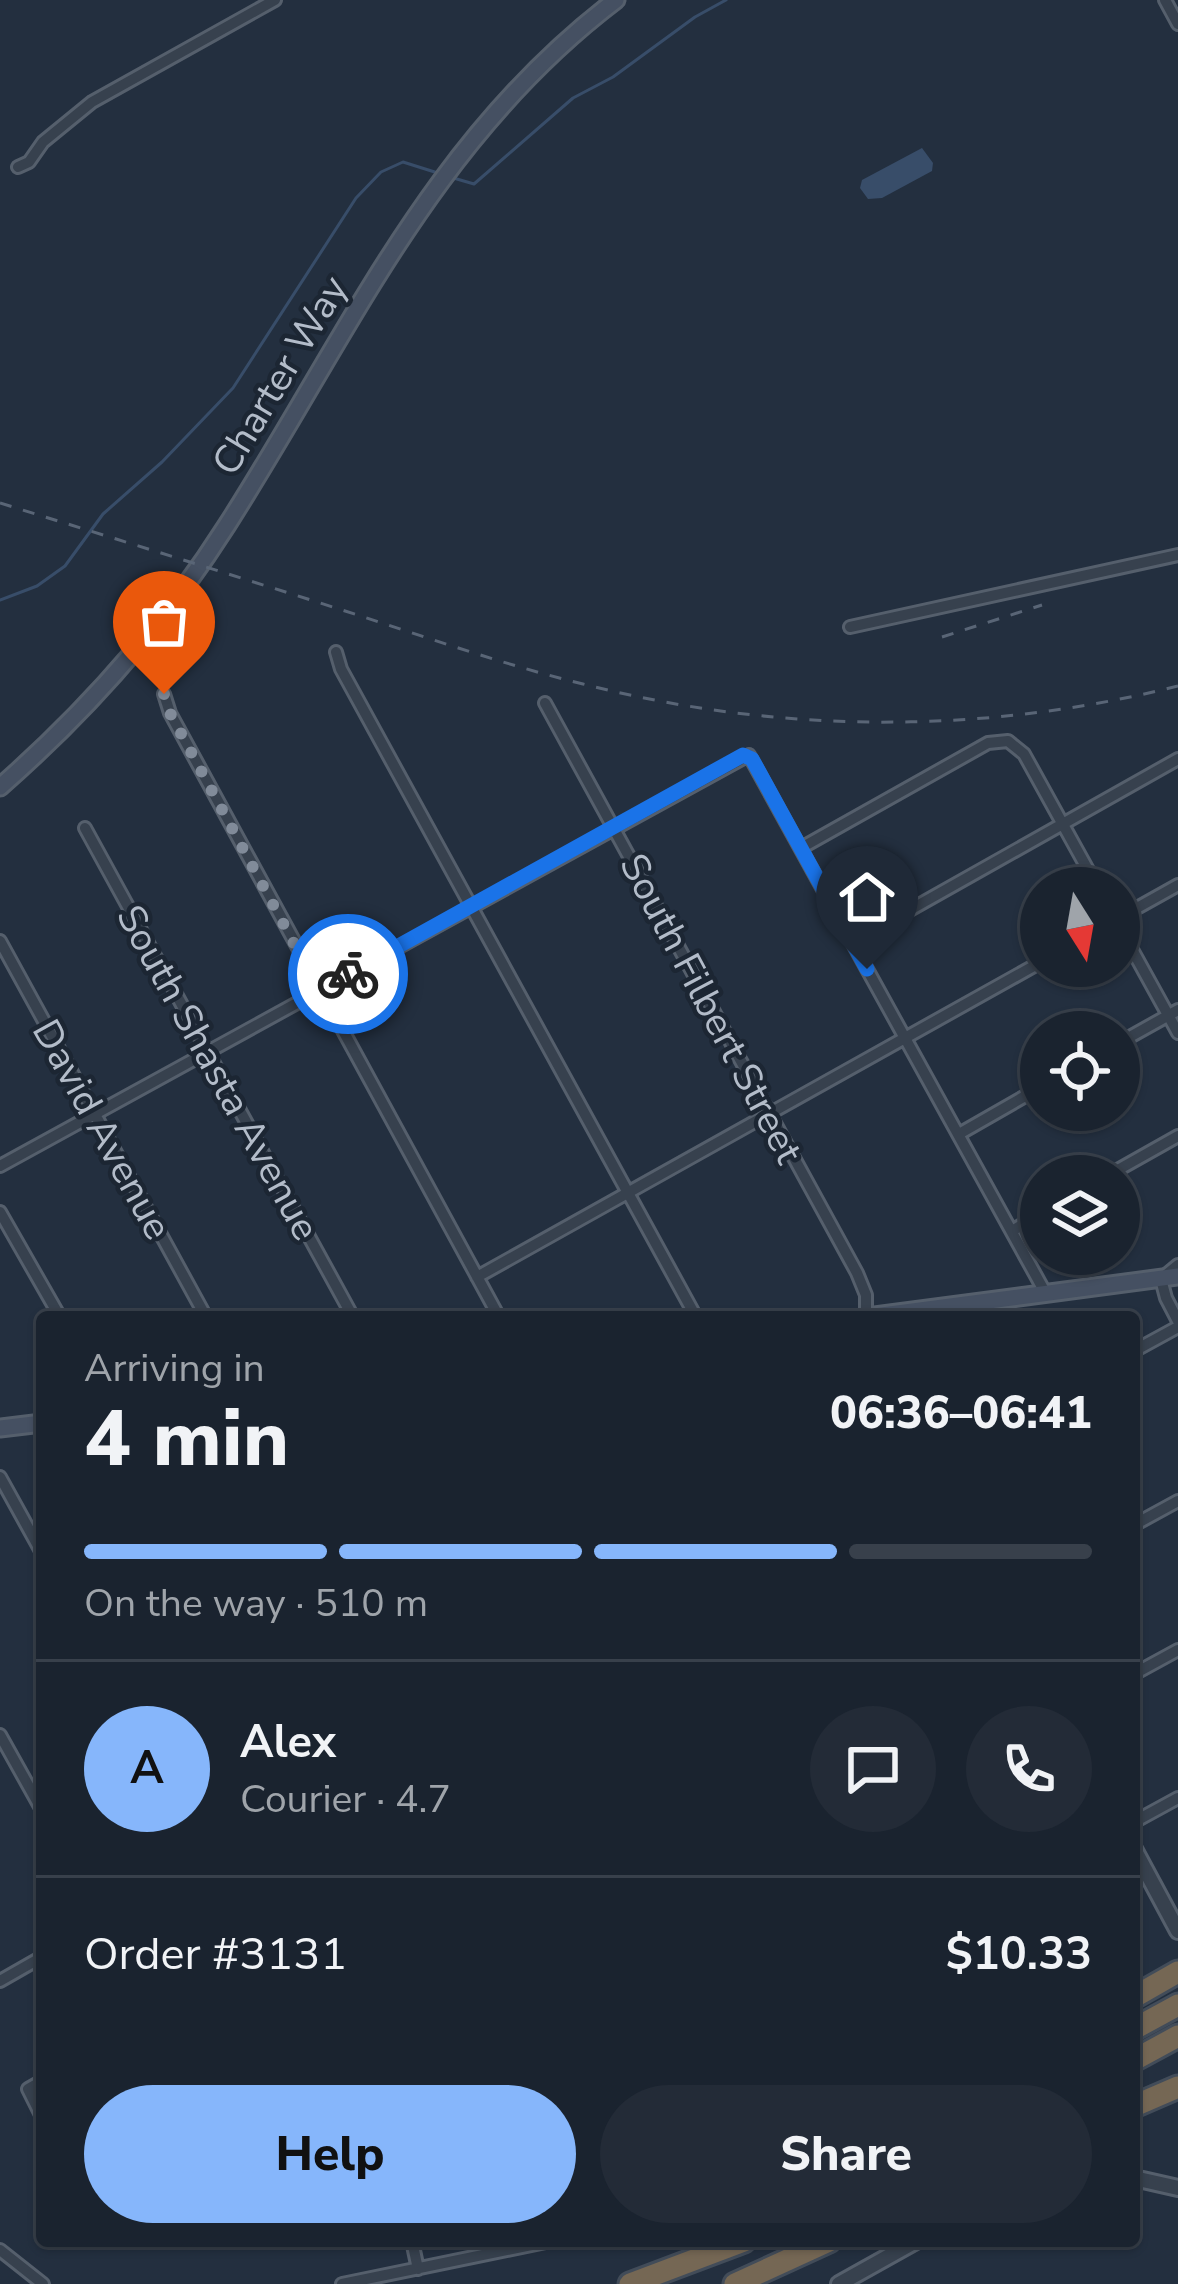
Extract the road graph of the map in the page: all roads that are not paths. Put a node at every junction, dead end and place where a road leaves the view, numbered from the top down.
1 (275, 0) edge
2 (616, 0) edge
3 (1165, 0) edge
4 (1178, 25) edge
5 (18, 167) dead end
6 (1178, 555) edge
7 (850, 626) dead end
8 (337, 652) dead end
9 (164, 694) dead end
10 (545, 703) dead end
11 (1178, 759) edge
12 (0, 787) edge
13 (1063, 824) junction
14 (614, 827) junction
15 (85, 828) dead end
16 (801, 848) junction
17 (1087, 867) edge
18 (1178, 884) edge
19 (469, 907) junction
20 (1140, 908) edge
21 (0, 940) edge
22 (853, 942) junction
23 (1140, 957) edge
24 (1020, 974) edge
25 (319, 990) junction
26 (1173, 1013) edge
27 (1140, 1031) edge
28 (1178, 1033) edge
29 (906, 1039) junction
30 (206, 1052) junction
31 (1020, 1100) edge
32 (94, 1114) junction
33 (770, 1115) junction
34 (958, 1134) junction
35 (1178, 1136) edge
36 (1140, 1157) edge
37 (0, 1166) edge
38 (628, 1194) junction
39 (0, 1212) edge
40 (1020, 1226) edge
41 (1012, 1231) junction
42 (1178, 1265) edge
43 (477, 1277) junction
44 (1170, 1277) edge
45 (1046, 1294) junction
46 (56, 1311) edge
47 (203, 1311) edge
48 (350, 1311) edge
49 (497, 1311) edge
50 (693, 1311) edge
51 (867, 1311) edge
52 (914, 1311) edge
53 (1178, 1324) edge
54 (1140, 1347) edge
55 (36, 1424) edge
56 (0, 1428) edge
57 (0, 1477) edge
58 (1178, 1501) edge
59 (1140, 1522) edge
60 (36, 1542) edge
61 (1178, 1650) edge
62 (1140, 1671) edge
63 (0, 1735) edge
64 (1178, 1798) edge
65 (36, 1799) edge
66 (1140, 1819) edge
67 (1140, 1860) edge
68 (1178, 1931) edge
69 (36, 1960) edge
70 (1178, 1972) edge
71 (0, 1981) edge
72 (1140, 1994) edge
73 (1178, 2005) edge
74 (1140, 2026) edge
75 (1178, 2036) edge
76 (1140, 2057) edge
77 (1178, 2087) edge
78 (1140, 2103) edge
79 (1140, 2179) edge
80 (1178, 2188) edge
81 (413, 2247) edge
82 (522, 2247) edge
83 (728, 2247) edge
84 (796, 2247) edge
85 (815, 2247) edge
86 (905, 2247) edge
87 (0, 2250) edge
88 (418, 2269) junction
89 (43, 2284) edge
90 (342, 2284) edge
91 (630, 2284) edge
92 (731, 2284) edge
93 (839, 2284) edge

1 - 5 street
2 - 12 main road, Charter Way
3 - 4 street
6 - 7 street
8 - 19 street
9 - 25 street
10 - 14 street, South Filbert Street
11 - 13 street
13 - 16 street
13 - 17 street
13 - 22 street
14 - 16 street
14 - 19 street
14 - 33 street, South Filbert Street
15 - 30 street, South Shasta Avenue
16 - 22 street
18 - 20 street
19 - 25 street
19 - 38 street
21 - 32 street, David Avenue
22 - 29 street
23 - 26 street
24 - 29 street
25 - 30 street
25 - 43 street
26 - 27 street
26 - 28 street
29 - 33 street
29 - 34 street
30 - 32 street
30 - 48 street, South Shasta Avenue
31 - 34 street
32 - 37 street
32 - 47 street, David Avenue
33 - 38 street
33 - 51 street, South Filbert Street
34 - 41 street
35 - 36 street
38 - 43 street
38 - 50 street
39 - 46 street
40 - 41 street
41 - 45 street
42 - 44 street
43 - 49 street
44 - 45 main road
44 - 53 street
45 - 52 main road
53 - 54 street
55 - 56 main road
57 - 60 street
58 - 59 street
61 - 62 street
63 - 65 street
64 - 66 street
67 - 68 street
69 - 71 street
70 - 72 highway
73 - 74 highway
75 - 76 highway
77 - 78 highway
79 - 80 street
81 - 88 street
82 - 88 street
83 - 91 highway
84 - 92 highway
85 - 92 highway
86 - 93 street
87 - 89 street
88 - 90 street

